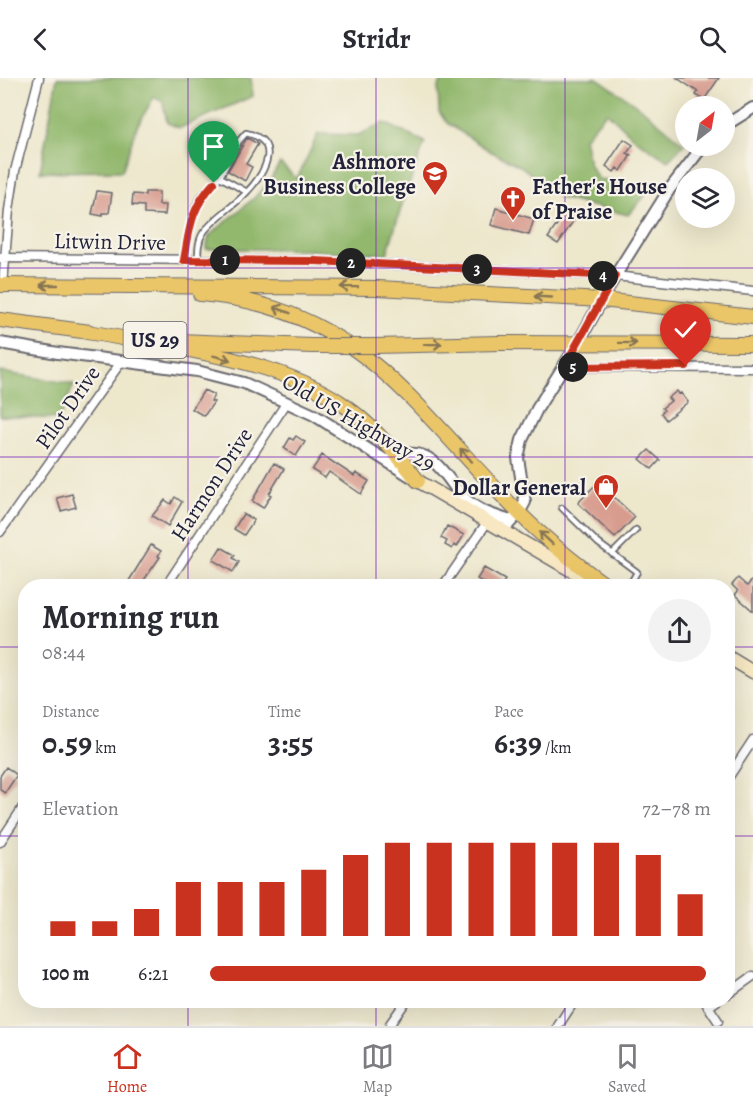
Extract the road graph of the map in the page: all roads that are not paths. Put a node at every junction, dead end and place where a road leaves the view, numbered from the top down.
1 (39, 78) edge
2 (753, 108) edge
3 (735, 119) edge
4 (695, 156) edge
5 (220, 177) junction
6 (247, 192) junction
7 (3, 258) edge
8 (184, 260) junction
9 (198, 260) junction
10 (615, 276) junction
11 (2, 285) edge
12 (86, 285) junction
13 (753, 291) edge
14 (602, 300) junction
15 (753, 317) edge
16 (0, 320) edge
17 (82, 331) junction
18 (0, 343) edge
19 (578, 343) junction
20 (753, 344) edge
21 (122, 362) junction
22 (564, 367) junction
23 (753, 368) edge
24 (287, 402) junction
25 (374, 453) junction
26 (397, 454) junction
27 (418, 481) junction
28 (562, 508) dead end
29 (488, 521) junction
30 (511, 522) junction
31 (636, 530) dead end
32 (0, 532) edge
33 (612, 554) junction
34 (171, 579) edge
35 (448, 579) edge
36 (586, 579) edge
37 (596, 579) edge
38 (633, 579) edge
39 (735, 661) edge
40 (753, 672) edge
41 (753, 740) edge
42 (735, 767) edge
43 (18, 815) edge
44 (0, 842) edge
45 (753, 976) edge
46 (735, 989) edge
47 (401, 1008) edge
48 (570, 1008) edge
49 (709, 1008) edge
50 (718, 1020) dead end
51 (390, 1024) dead end
52 (558, 1026) edge

1 - 7 street
2 - 3 street
4 - 10 street
5 - 6 lane
5 - 6 lane
5 - 8 lane
6 - 9 lane
7 - 8 street, Litwin Drive
7 - 11 street
8 - 9 street, Litwin Drive
9 - 10 street, Litwin Drive
10 - 13 street, Litwin Drive
10 - 14 street
12 -> 11 highway
14 -> 12 highway
30 -> 12 highway
14 - 15 highway
14 - 19 street
16 - 17 highway, US 29
17 -> 19 highway, US 29, bridge
17 -> 26 highway
18 - 21 street, Old US Highway 29
19 -> 20 highway, US 29
19 - 22 street
21 - 24 street, Old US Highway 29
21 - 32 street, Pilot Drive
22 - 23 street
22 - 30 street
24 - 25 street, Old US Highway 29
24 - 34 street, Harmon Drive
25 - 26 street
25 - 27 street, Old US Highway 29
26 - 27 highway
26 - 30 street
27 - 29 main road, Old US Highway 29
28 - 33 lane
29 - 30 main road, Old US Highway 29
29 - 35 street
30 - 36 main road, Old US Highway 29
37 -> 30 highway
31 - 33 lane
33 - 38 lane
39 - 40 main road
41 - 42 street
43 - 44 street
45 - 46 street
47 - 51 street
48 - 52 street
49 - 50 street

